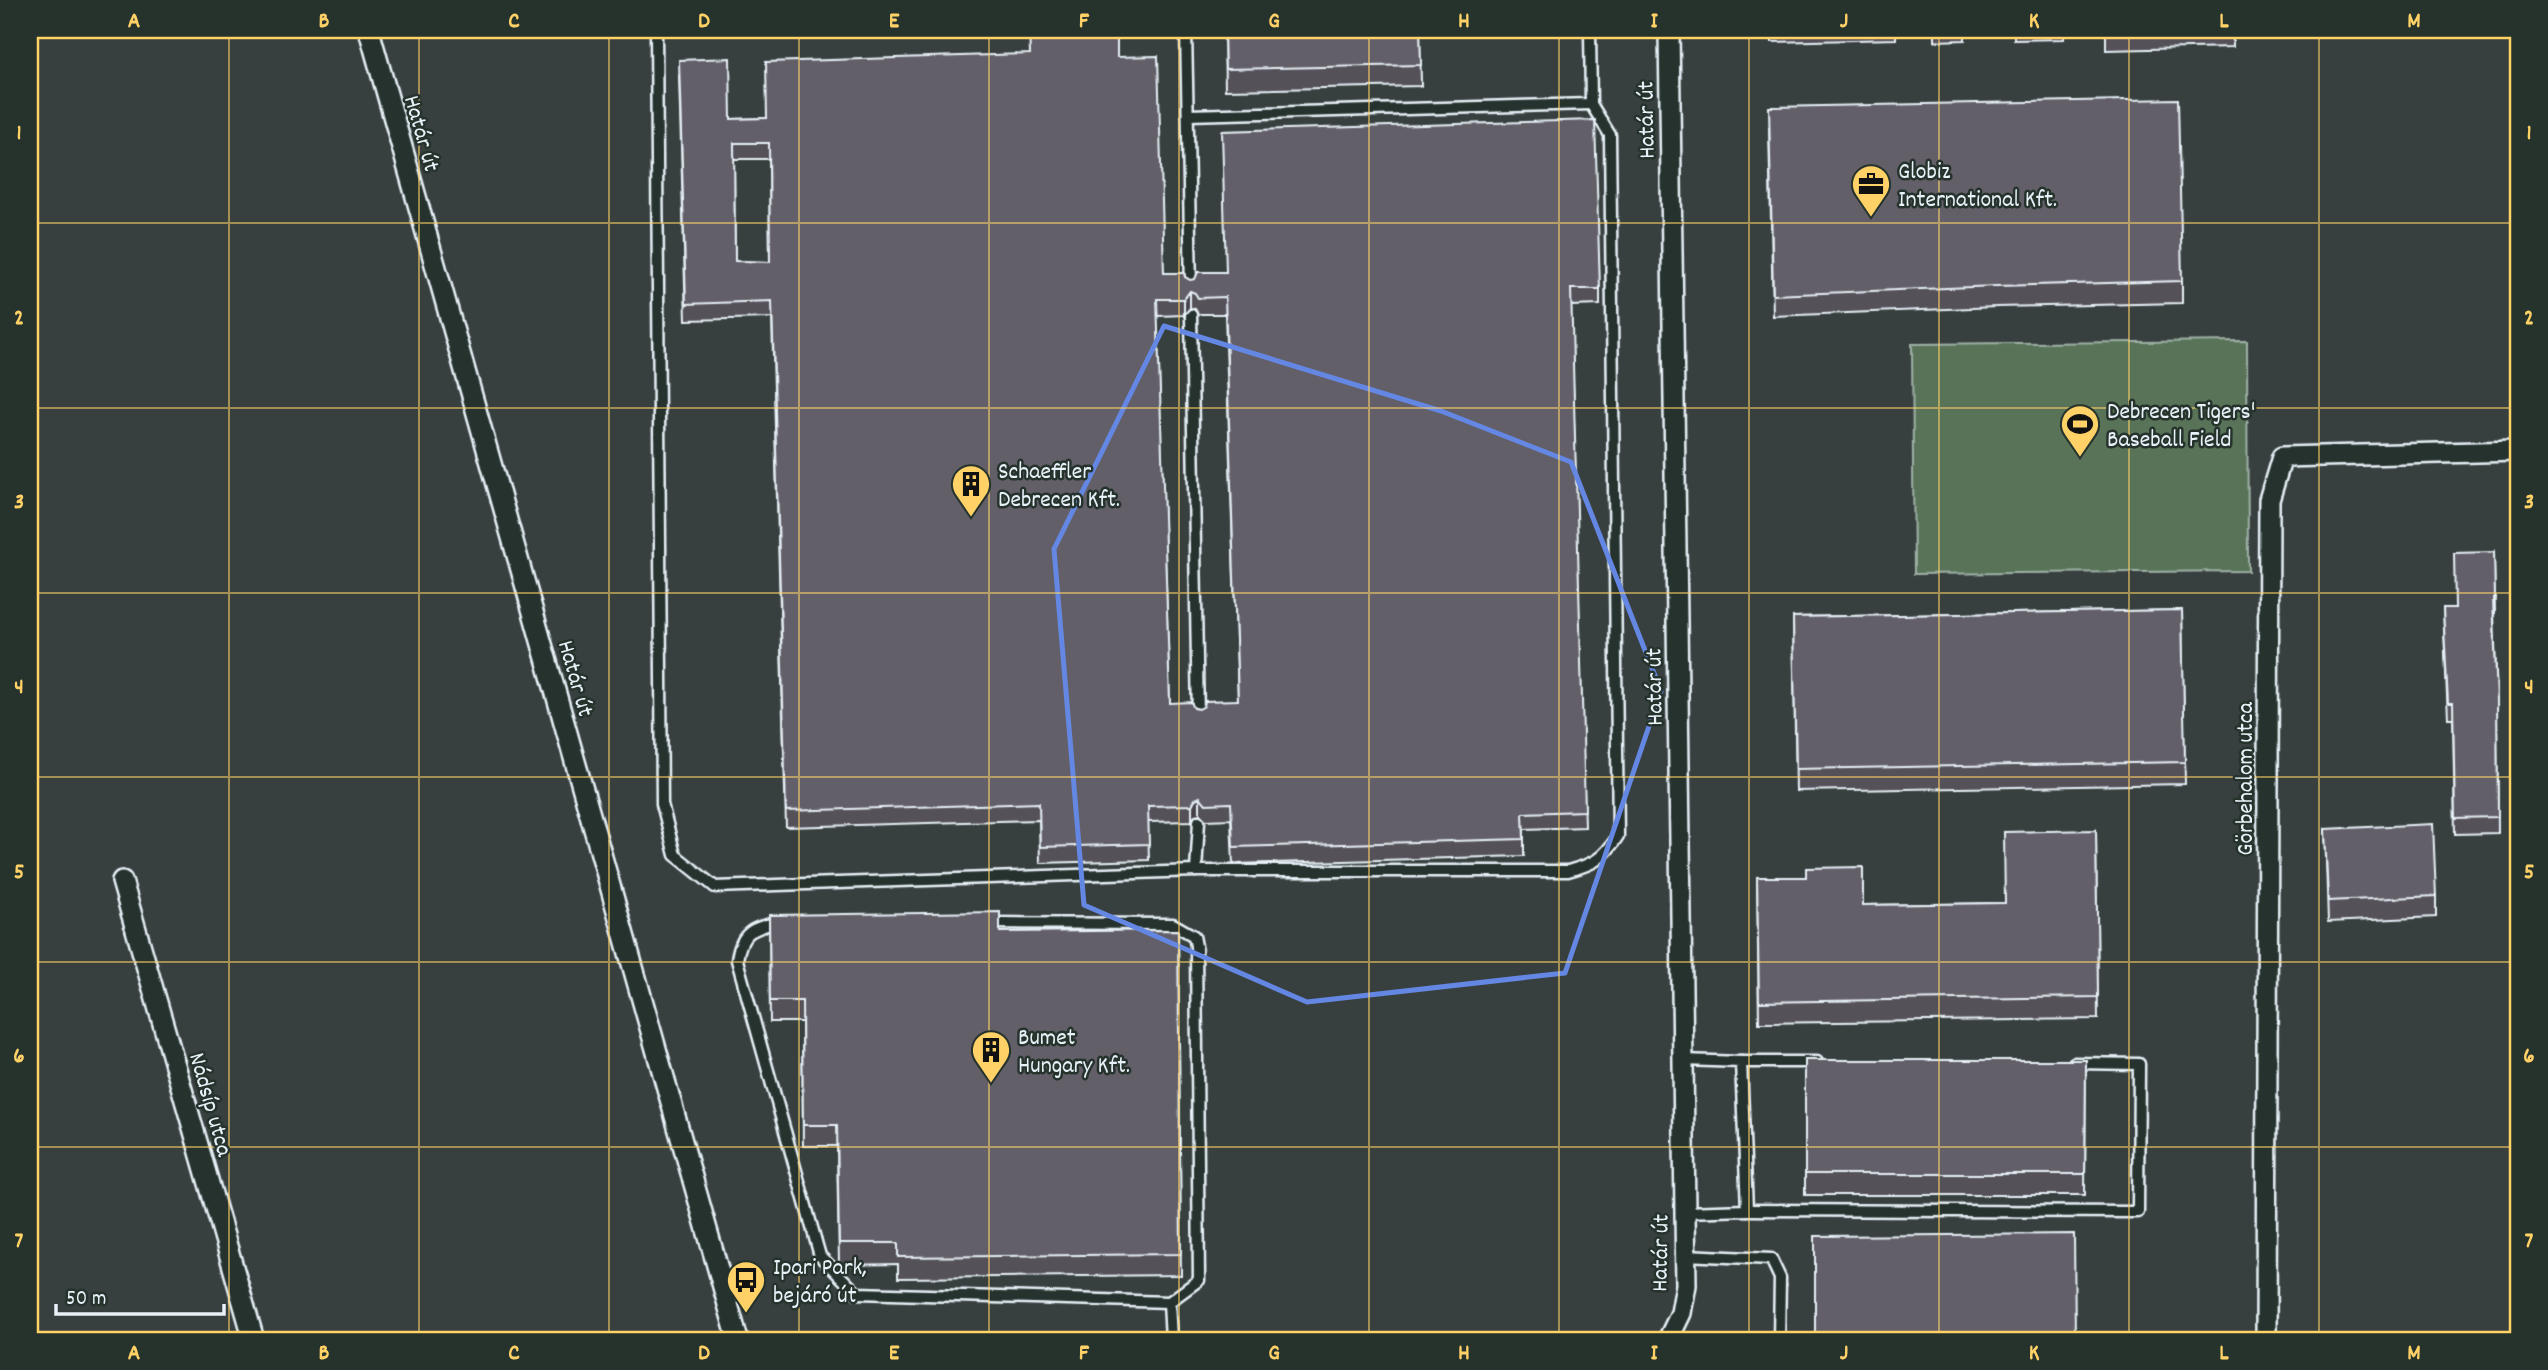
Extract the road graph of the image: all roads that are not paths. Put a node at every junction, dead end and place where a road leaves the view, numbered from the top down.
1 (369, 30) edge
2 (656, 30) edge
3 (1186, 30) edge
4 (1590, 30) edge
5 (1669, 30) edge
6 (1591, 104) junction
7 (1188, 115) junction
8 (1191, 289) edge
9 (1191, 315) dead end
10 (2518, 452) edge
11 (1198, 718) edge
12 (1199, 821) dead end
13 (1196, 871) junction
14 (122, 881) dead end
15 (1683, 1060) junction
16 (1741, 1062) junction
17 (1823, 1062) edge
18 (2057, 1063) edge
19 (1747, 1210) junction
20 (1685, 1212) junction
21 (1685, 1255) junction
22 (1169, 1302) junction
23 (254, 1340) edge
24 (738, 1340) edge
25 (1171, 1340) edge
26 (1668, 1340) edge
27 (1779, 1340) edge
28 (2266, 1340) edge

1 - 24 street, Határ út
2 - 13 lane
3 - 7 lane
4 - 6 lane
5 - 15 street, Határ út
6 - 7 lane
6 - 13 lane
7 - 8 lane
9 - 11 lane
10 - 28 street, Görbehalom utca
12 - 13 lane
14 - 23 street, Nádsíp utca
15 - 16 lane
15 - 20 street, Határ út
16 - 17 lane
16 - 19 lane
18 - 19 lane
19 - 20 lane
20 - 21 street, Határ út
21 - 26 street, Határ út
21 - 27 lane
22 - 22 lane
22 - 25 lane

